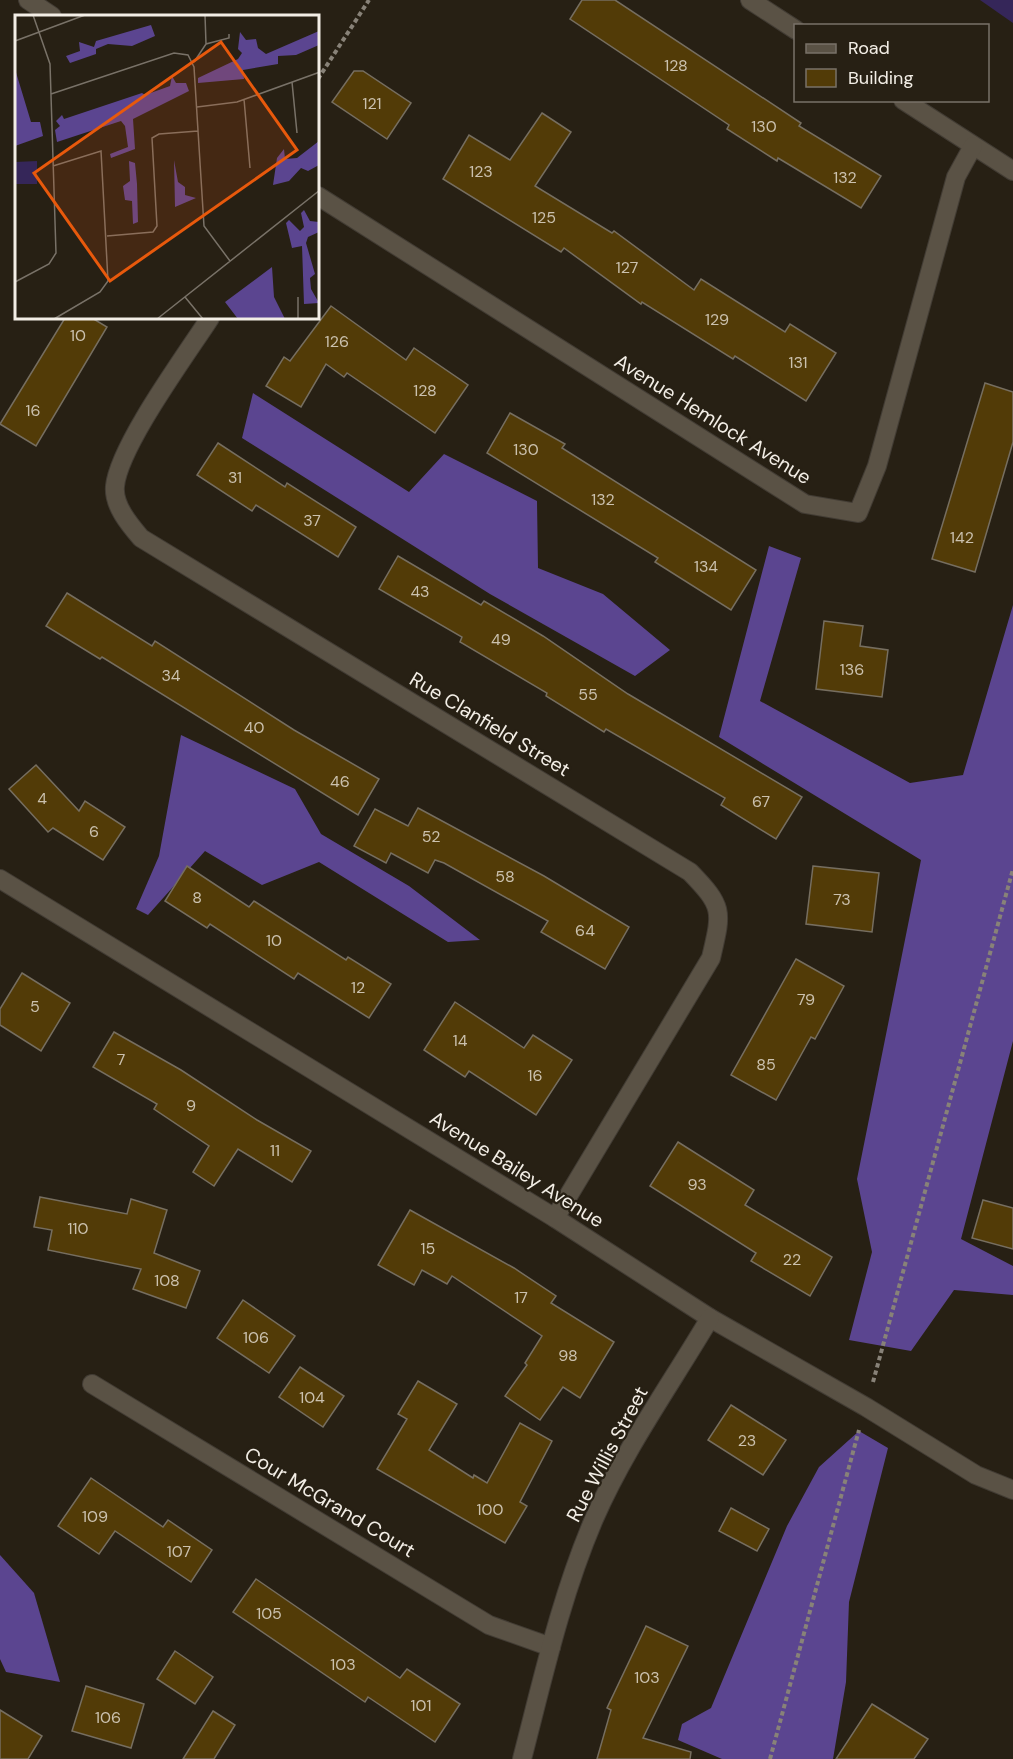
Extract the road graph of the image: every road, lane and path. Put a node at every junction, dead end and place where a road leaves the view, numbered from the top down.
1 (28, 0) edge
2 (369, 0) edge
3 (750, 0) edge
4 (50, 15) edge
5 (794, 29) edge
6 (320, 76) edge
7 (906, 102) edge
8 (973, 146) junction
9 (1013, 171) edge
10 (320, 197) edge
11 (209, 320) edge
12 (1013, 869) edge
13 (0, 879) edge
14 (555, 1218) junction
15 (710, 1318) junction
16 (92, 1384) dead end
17 (866, 1407) junction
18 (1010, 1494) edge
19 (551, 1647) junction
20 (522, 1759) edge
21 (770, 1759) edge

1 - 4 street
2 - 6 path
3 - 5 street
7 - 8 street
8 - 9 street
8 - 10 street, Avenue Hemlock Avenue
11 - 14 street, Rue Clanfield Street
12 - 17 path
13 - 14 street, Avenue Bailey Avenue
14 - 15 street, Avenue Bailey Avenue
15 - 17 street, Avenue Bailey Avenue
15 - 19 street, Rue Willis Street
16 - 19 street, Cour McGrand Court
17 - 18 street, Avenue Bailey Avenue
17 - 21 path
19 - 20 street, Rue Willis Street

